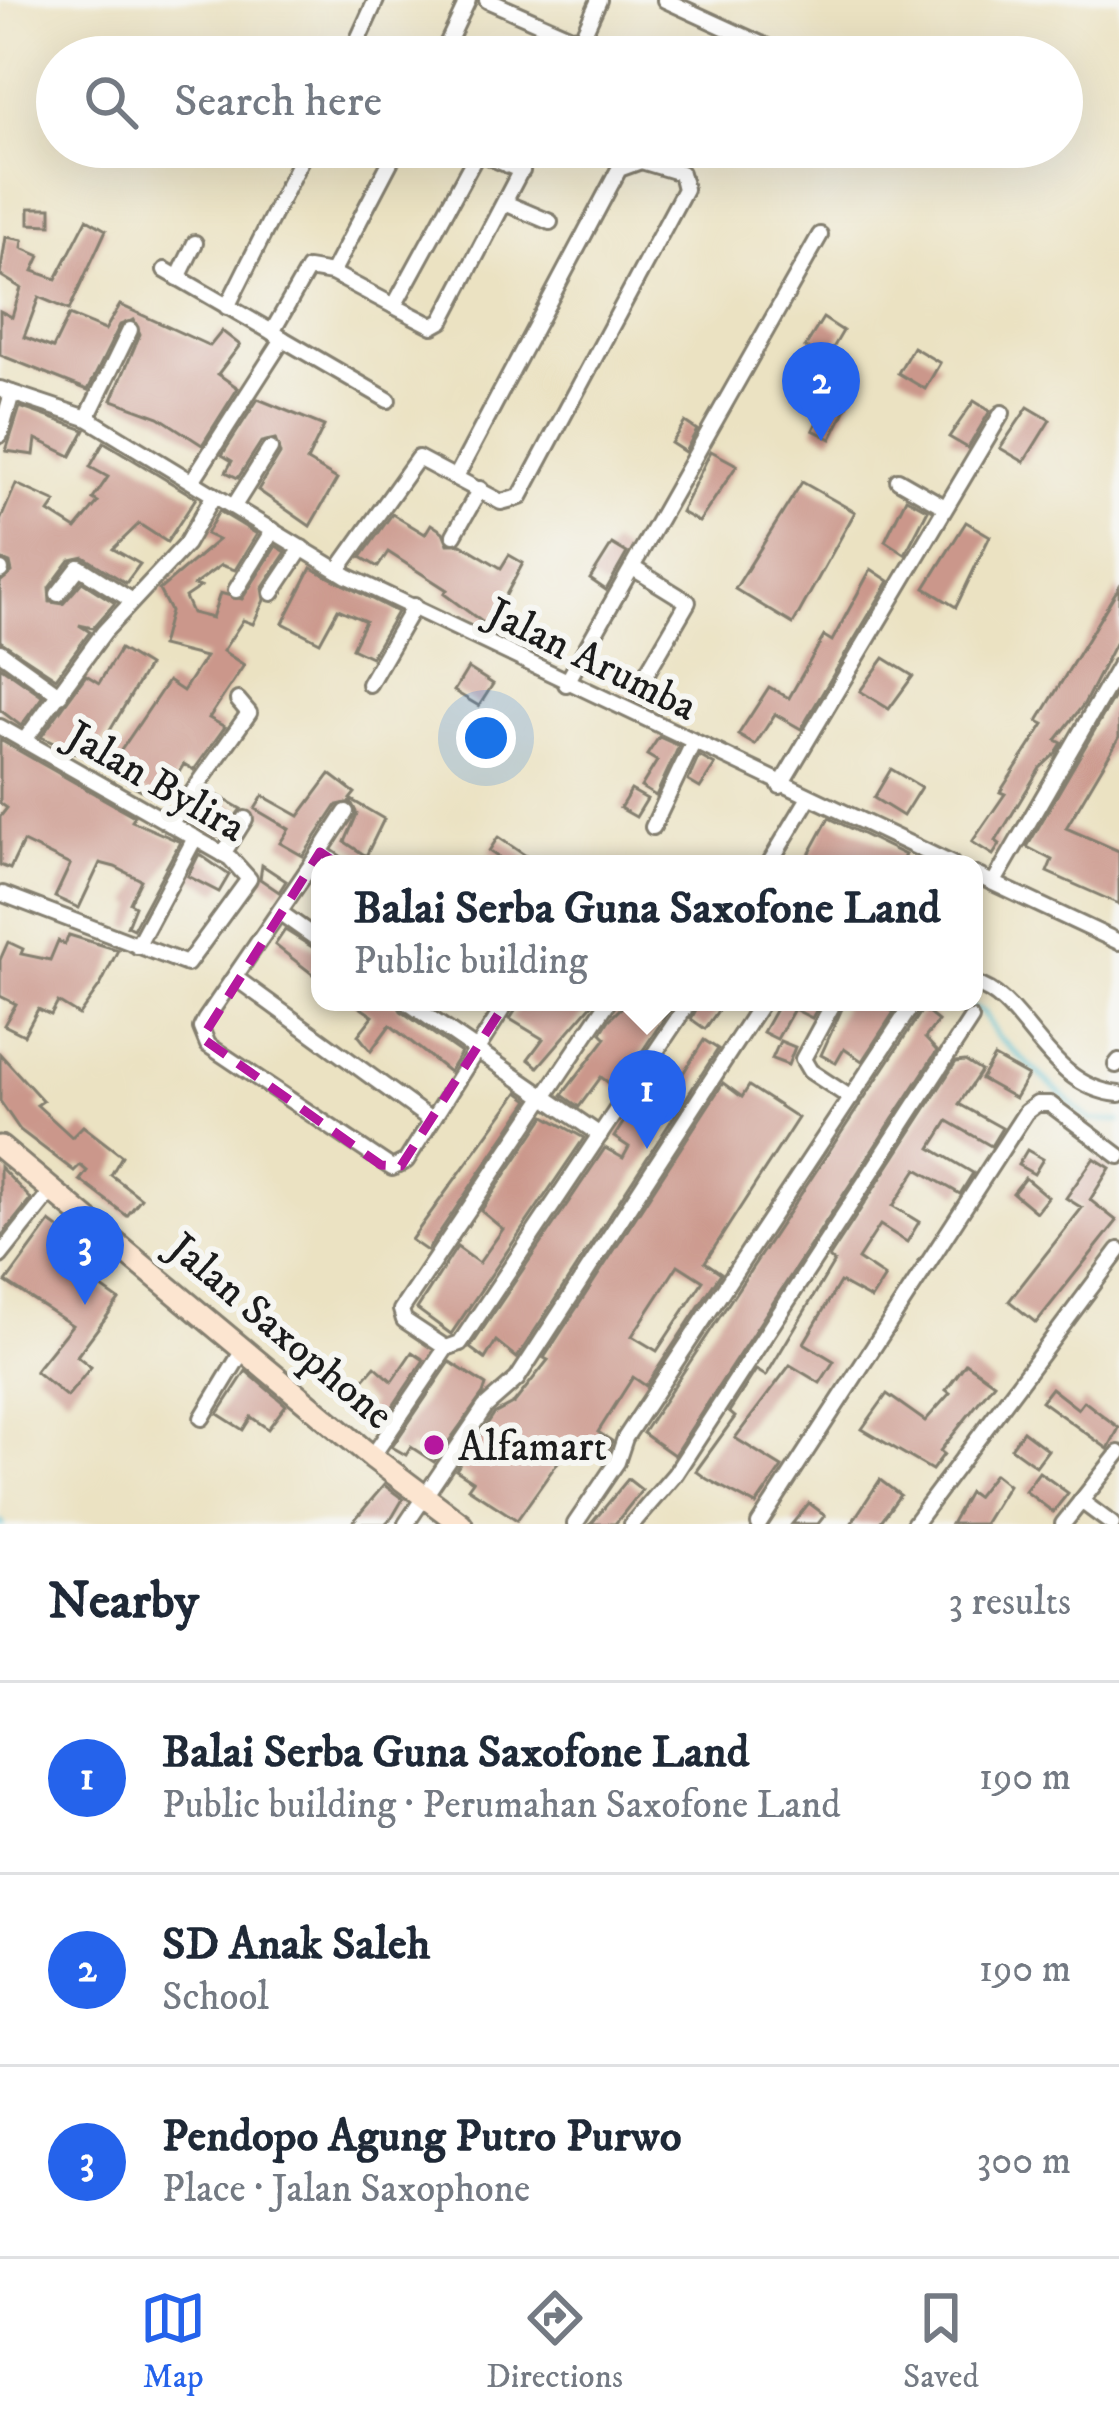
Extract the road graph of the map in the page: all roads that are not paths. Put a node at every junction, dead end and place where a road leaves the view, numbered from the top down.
1 (376, 0) edge
2 (468, 0) edge
3 (487, 0) edge
4 (599, 0) edge
5 (664, 0) edge
6 (360, 36) edge
7 (451, 36) edge
8 (575, 36) edge
9 (583, 36) edge
10 (743, 36) edge
11 (296, 168) edge
12 (387, 168) edge
13 (463, 168) edge
14 (517, 168) edge
15 (622, 168) edge
16 (667, 168) edge
17 (522, 170) joint
18 (505, 202) junction
19 (550, 222) dead end
20 (820, 235) dead end
21 (195, 243) dead end
22 (332, 273) junction
23 (394, 306) junction
24 (227, 307) junction
25 (130, 330) dead end
26 (278, 336) junction
27 (6, 391) edge
28 (388, 400) dead end
29 (1002, 412) dead end
30 (88, 418) junction
31 (0, 435) edge
32 (270, 449) dead end
33 (457, 475) junction
34 (898, 480) dead end
35 (192, 481) junction
36 (480, 489) junction
37 (214, 495) junction
38 (234, 506) junction
39 (945, 507) junction
40 (273, 530) junction
41 (454, 536) dead end
42 (302, 548) junction
43 (633, 568) junction
44 (338, 570) junction
45 (236, 590) dead end
46 (272, 593) dead end
47 (58, 594) dead end
48 (131, 600) junction
49 (414, 606) junction
50 (0, 652) edge
51 (1119, 666) edge
52 (645, 676) dead end
53 (369, 684) dead end
54 (566, 684) junction
55 (60, 695) junction
56 (238, 700) dead end
57 (0, 727) edge
58 (24, 741) junction
59 (693, 743) junction
60 (780, 786) junction
61 (808, 799) junction
62 (346, 812) dead end
63 (245, 819) dead end
64 (170, 824) junction
65 (653, 827) dead end
66 (195, 838) junction
67 (320, 852) junction
68 (223, 854) junction
69 (318, 855) edge
70 (324, 855) edge
71 (774, 855) edge
72 (916, 855) edge
73 (311, 867) edge
74 (983, 878) edge
75 (994, 882) junction
76 (3, 894) edge
77 (282, 914) junction
78 (311, 935) edge
79 (1119, 942) edge
80 (136, 946) junction
81 (237, 979) junction
82 (983, 989) edge
83 (419, 1011) edge
84 (501, 1011) edge
85 (602, 1011) edge
86 (683, 1011) edge
87 (756, 1011) edge
88 (829, 1011) edge
89 (903, 1011) edge
90 (971, 1019) dead end
91 (476, 1052) junction
92 (1119, 1094) edge
93 (543, 1096) junction
94 (851, 1098) junction
95 (431, 1120) junction
96 (600, 1136) junction
97 (0, 1148) edge
98 (1119, 1156) edge
99 (50, 1193) junction
100 (1119, 1250) edge
101 (0, 1256) edge
102 (446, 1348) junction
103 (243, 1351) junction
104 (202, 1418) dead end
105 (1119, 1453) edge
106 (372, 1457) junction
107 (424, 1498) junction
108 (1081, 1501) junction
109 (406, 1524) edge
110 (461, 1524) edge
111 (575, 1524) edge
112 (632, 1524) edge
113 (759, 1524) edge
114 (914, 1524) edge
115 (1064, 1524) edge
116 (1112, 1524) edge

1 - 6 street
2 - 7 street
3 - 8 street
4 - 9 street
5 - 10 street
11 - 24 street
12 - 22 street
13 - 23 street
14 - 17 street
15 - 33 street
16 - 36 street
17 - 18 street
18 - 19 street
18 - 23 street
20 - 43 street
21 - 24 street
22 - 23 street
22 - 26 street
24 - 26 street
25 - 30 street
26 - 28 street
26 - 35 street
27 - 30 street, Jalan Arumba
27 - 31 street
29 - 39 street
30 - 35 street, Jalan Arumba
32 - 38 street
33 - 36 street
33 - 44 street
34 - 39 street
35 - 37 street, Jalan Arumba
36 - 41 street
37 - 38 street, Jalan Arumba
37 - 48 street
38 - 40 street, Jalan Arumba
39 - 60 street
40 - 42 street, Jalan Arumba
40 - 45 street
42 - 44 street, Jalan Arumba
42 - 46 street
43 - 52 street
43 - 54 street
44 - 49 street, Jalan Arumba
47 - 48 street
48 - 55 street
49 - 53 street
49 - 54 street, Jalan Arumba
50 - 55 street
51 - 75 street
54 - 59 street, Jalan Arumba
55 - 58 street
56 - 64 street
57 - 58 street, Jalan Bylira
58 - 64 street, Jalan Bylira
59 - 60 street, Jalan Arumba
59 - 65 street
60 - 61 street, Jalan Arumba
61 - 71 street
61 - 72 street, Jalan Arumba
62 - 67 street
63 - 68 street
64 - 66 street, Jalan Bylira
66 - 68 street, Jalan Bylira
66 - 80 street
67 - 69 street
67 - 70 street
68 - 80 street, Jalan Bylira
73 - 77 street
74 - 75 street
75 - 79 street
76 - 80 street
77 - 78 street
77 - 81 street
81 - 95 street
81 - 95 street
82 - 92 street
83 - 91 street
84 - 91 street
85 - 93 street
86 - 96 street
87 - 107 street
88 - 94 street
89 - 94 street
90 - 112 street
91 - 93 street
91 - 95 street
93 - 96 street
93 - 102 street
94 - 111 street
96 - 102 street
97 - 99 main road, Jalan Saxophone
98 - 113 street
99 - 101 street
99 - 103 main road, Jalan Saxophone
100 - 114 street
102 - 106 street
103 - 104 street
103 - 106 main road, Jalan Saxophone
105 - 108 street
106 - 107 main road, Jalan Saxophone
107 - 109 street
107 - 110 main road, Jalan Saxophone
108 - 115 street
108 - 116 street

